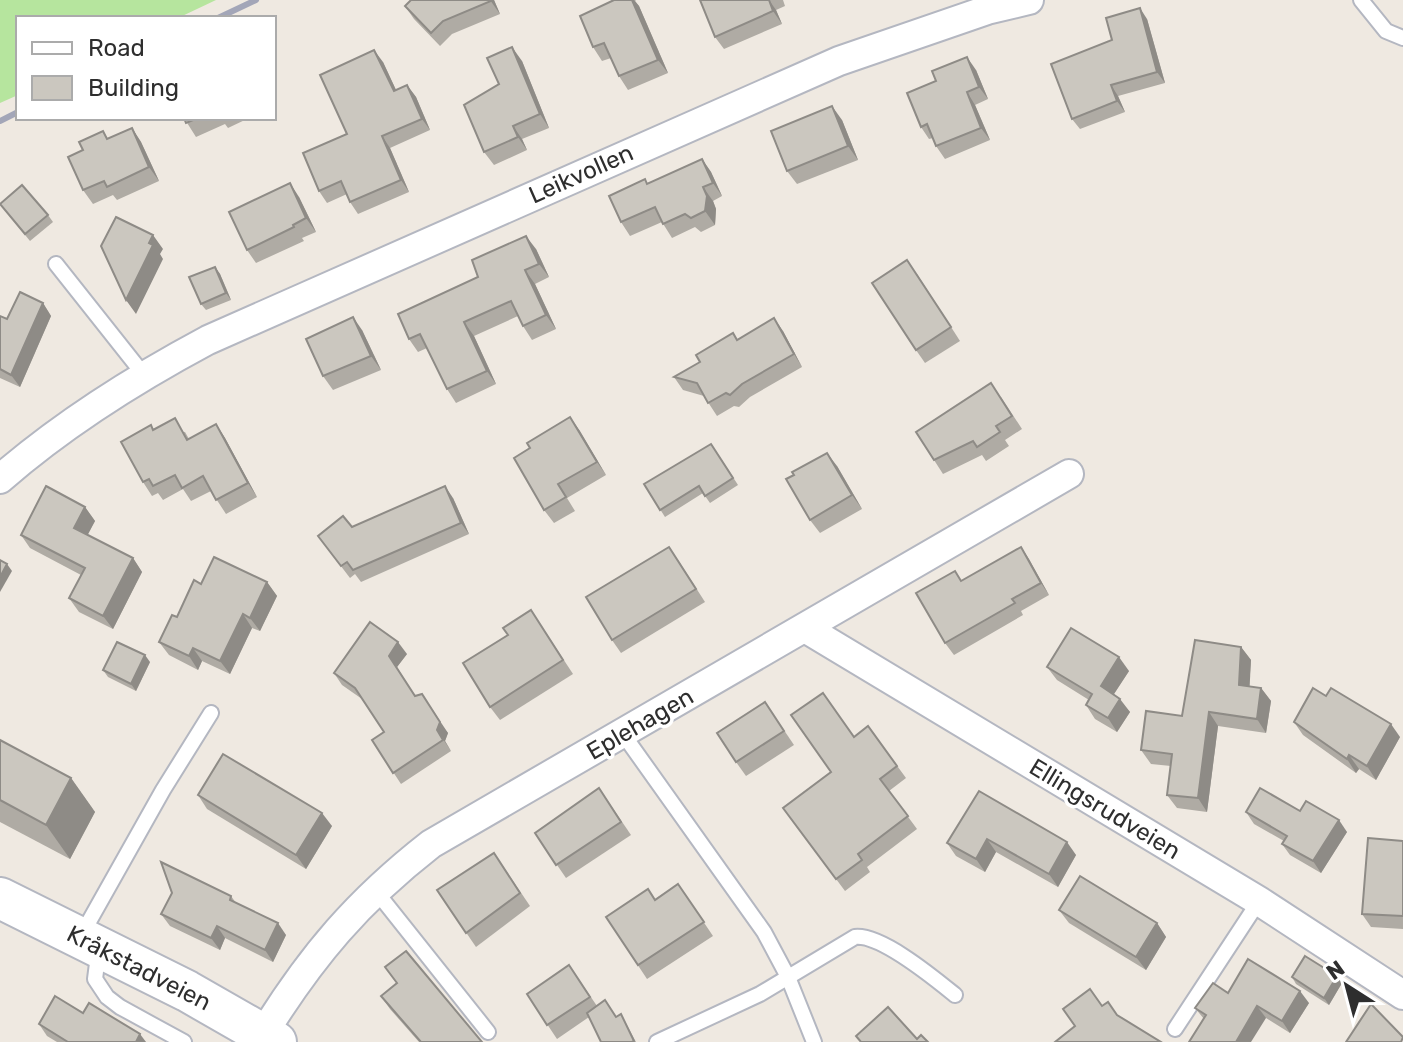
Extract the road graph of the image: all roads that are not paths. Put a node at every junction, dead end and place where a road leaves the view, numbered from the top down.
1 (1029, 0) edge
2 (1361, 0) edge
3 (1403, 38) edge
4 (56, 264) dead end
5 (144, 375) junction
6 (1069, 474) dead end
7 (0, 479) edge
8 (805, 628) junction
9 (211, 713) dead end
10 (623, 734) junction
11 (375, 889) junction
12 (0, 898) edge
13 (1259, 901) junction
14 (89, 943) junction
15 (788, 977) junction
16 (955, 995) dead end
17 (1403, 995) edge
18 (1175, 1029) dead end
19 (488, 1032) dead end
20 (269, 1038) edge
21 (184, 1042) edge
22 (657, 1042) edge
23 (814, 1042) edge

1 - 5 street, Leikvollen
2 - 3 lane
4 - 5 lane
5 - 7 street, Leikvollen
6 - 8 street, Eplehagen
8 - 10 street, Eplehagen
8 - 13 street, Ellingsrudveien
9 - 14 lane
10 - 11 street, Eplehagen
10 - 15 lane
11 - 19 lane
11 - 20 street, Eplehagen
12 - 14 main road, Kråkstadveien
13 - 17 street, Ellingsrudveien
13 - 18 lane
14 - 20 main road, Kråkstadveien
14 - 21 lane
15 - 16 lane
15 - 22 lane
15 - 23 lane

